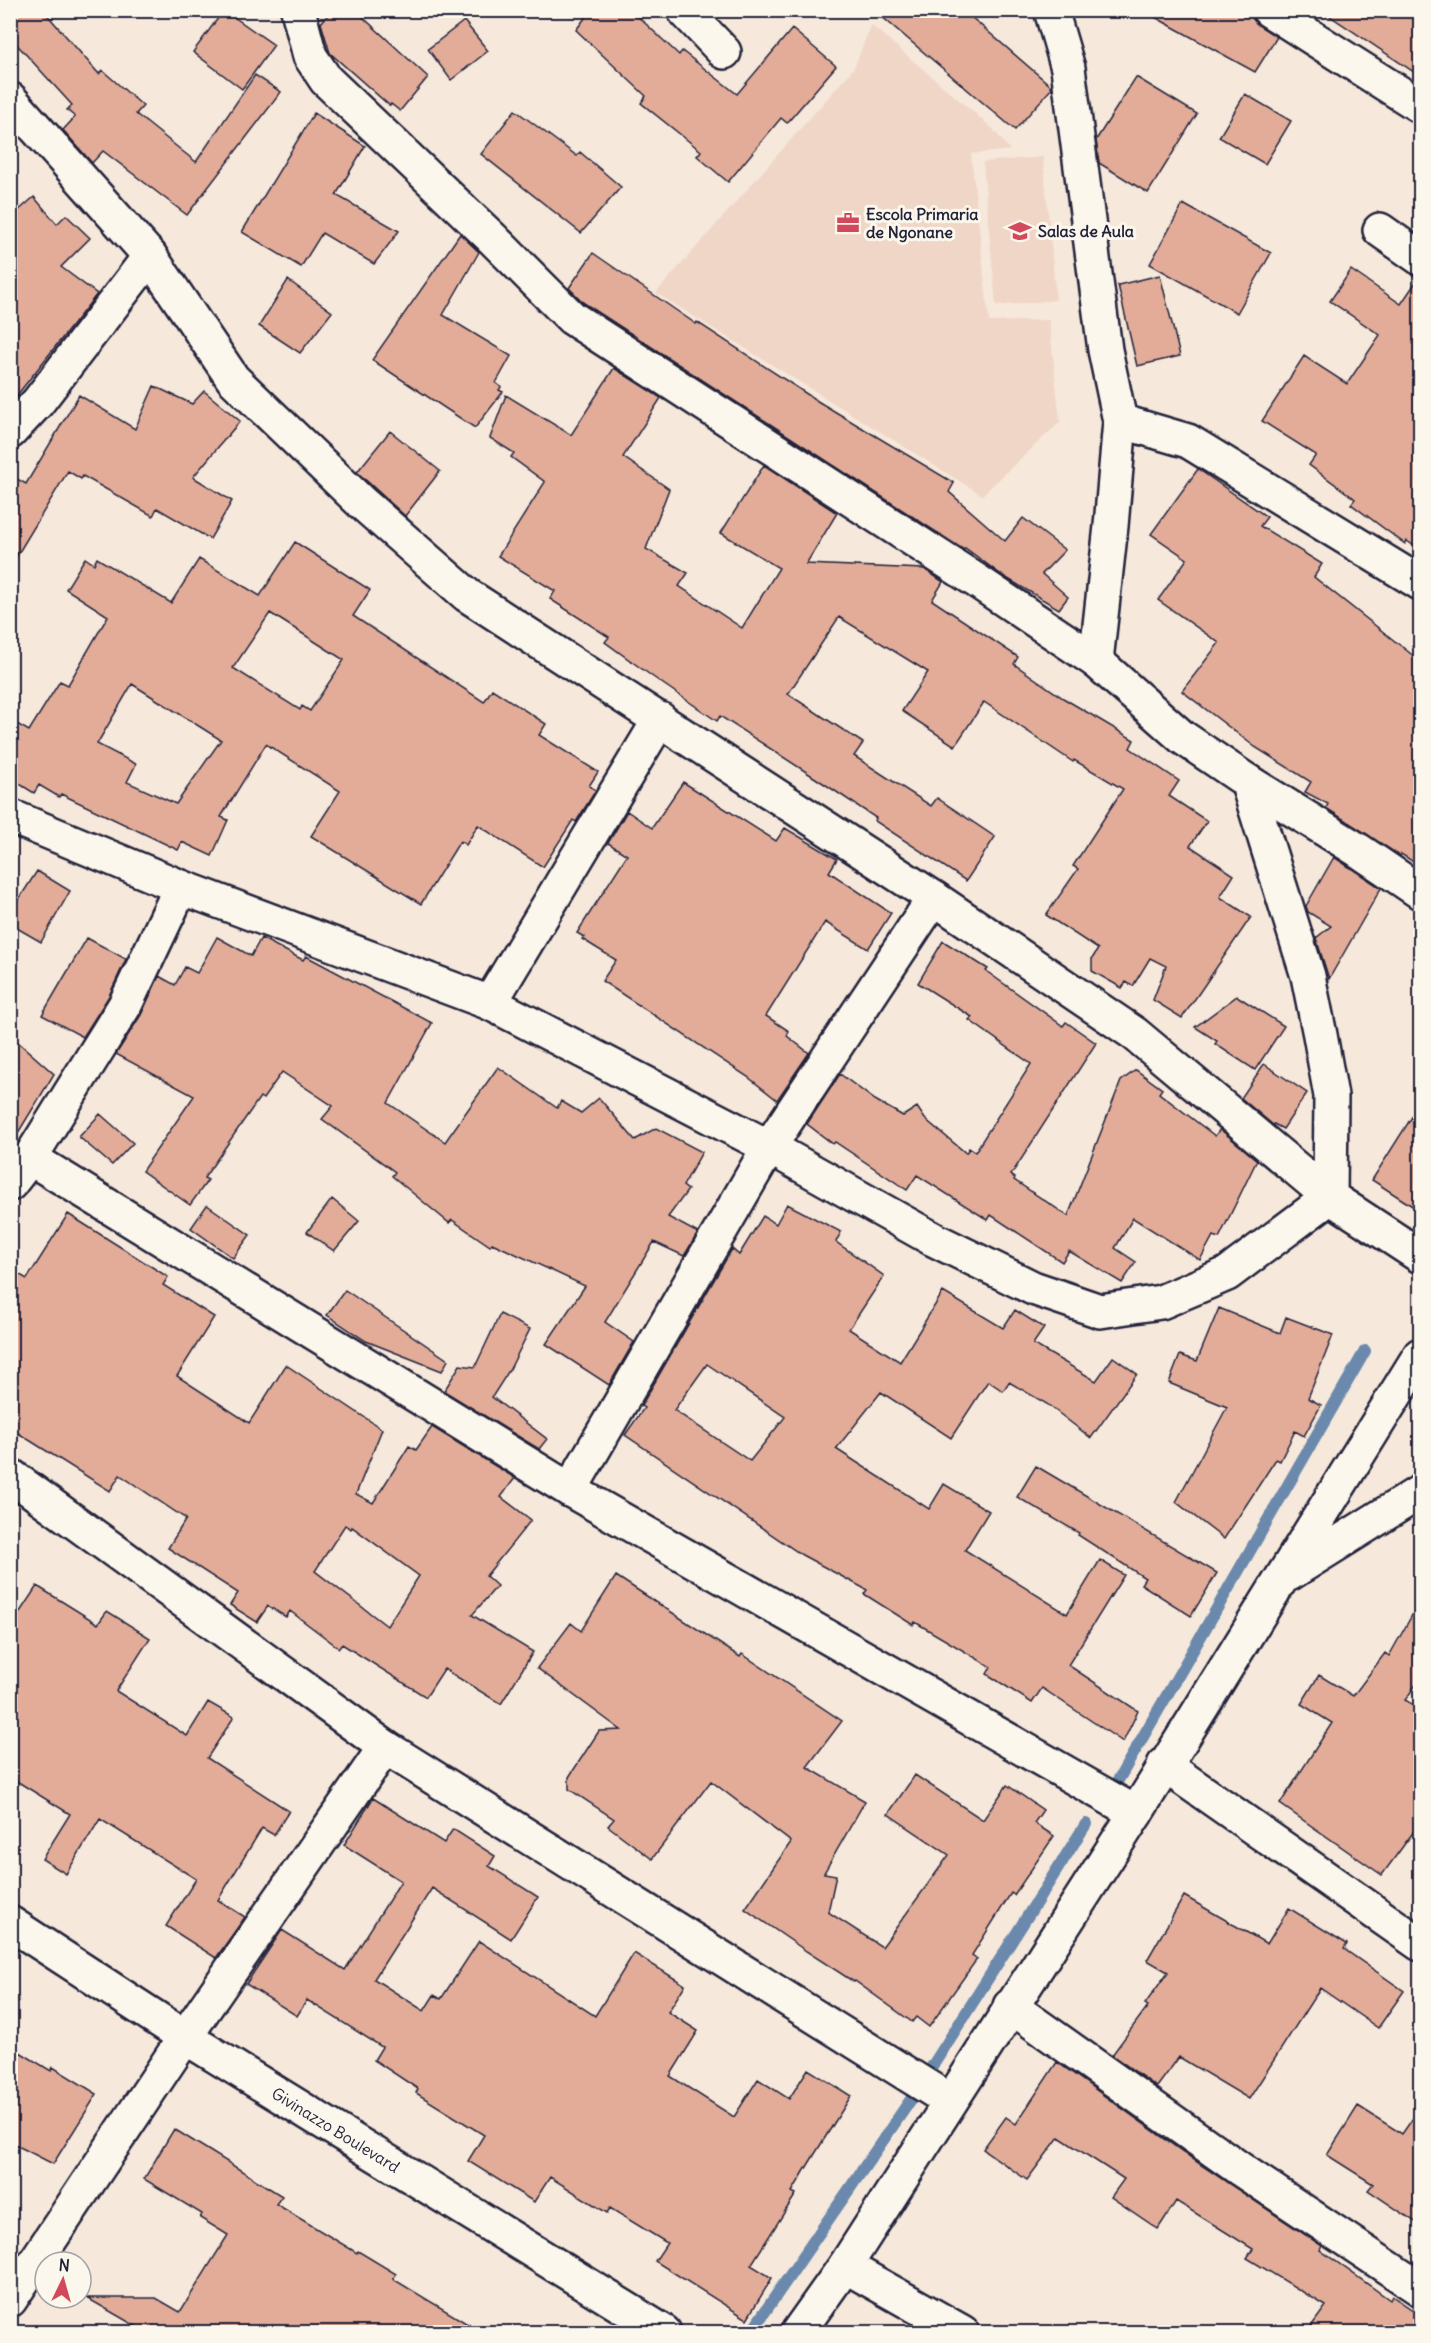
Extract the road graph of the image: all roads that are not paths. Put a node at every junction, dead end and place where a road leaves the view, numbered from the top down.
1 (298, 10) edge
2 (684, 10) edge
3 (1051, 10) edge
4 (1269, 10) edge
5 (723, 52) dead end
6 (10, 99) edge
7 (1419, 102) edge
8 (1380, 230) dead end
9 (150, 256) junction
10 (1420, 258) edge
11 (1120, 421) junction
12 (10, 432) edge
13 (1420, 583) edge
14 (1096, 661) junction
15 (660, 719) junction
16 (1247, 781) junction
17 (10, 816) edge
18 (181, 887) junction
19 (1420, 892) edge
20 (934, 898) junction
21 (490, 1003) junction
22 (769, 1147) junction
23 (30, 1158) junction
24 (10, 1184) edge
25 (1330, 1197) junction
26 (1420, 1256) edge
27 (1420, 1354) edge
28 (10, 1475) edge
29 (570, 1490) junction
30 (1420, 1492) edge
31 (1283, 1578) junction
32 (385, 1746) junction
33 (1164, 1765) junction
34 (1136, 1813) junction
35 (10, 1923) edge
36 (1420, 1944) edge
37 (1010, 2006) junction
38 (185, 2037) junction
39 (950, 2101) junction
40 (844, 2266) junction
41 (1420, 2289) edge
42 (10, 2300) edge
43 (664, 2332) edge
44 (798, 2332) edge
45 (962, 2332) edge

1 - 14 street
2 - 5 street
3 - 11 street
4 - 7 street
6 - 9 street
8 - 10 street
9 - 12 street
9 - 15 street
11 - 13 street
11 - 14 street
14 - 16 street
15 - 20 street
15 - 21 street
16 - 19 street
16 - 25 street
17 - 18 street
18 - 21 street
18 - 23 street
20 - 22 street
20 - 25 street
21 - 22 street
22 - 25 street
22 - 29 street
23 - 24 street
23 - 29 street
25 - 26 street
27 - 31 street
28 - 32 street
29 - 34 street
30 - 31 street
31 - 33 street
32 - 38 street
32 - 39 street
33 - 34 street
33 - 36 street
34 - 37 street
35 - 38 street, Givinazzo Boulevard
37 - 39 street
37 - 41 street
38 - 42 street
38 - 43 street, Givinazzo Boulevard
39 - 40 street
40 - 44 street
40 - 45 street

